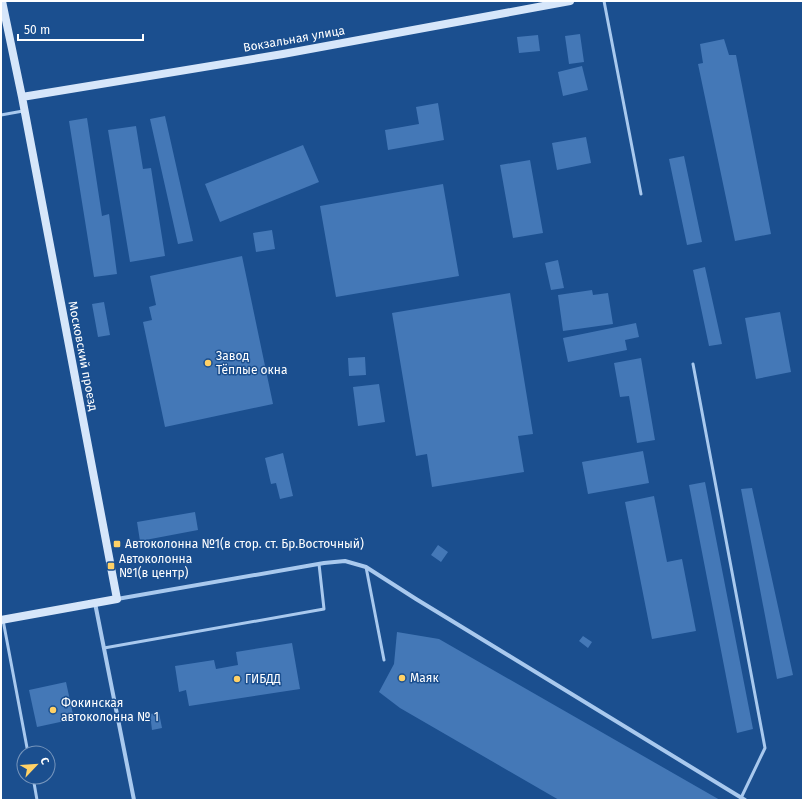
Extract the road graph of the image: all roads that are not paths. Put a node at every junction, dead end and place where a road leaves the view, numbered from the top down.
1 (2, 1) edge
2 (570, 1) edge
3 (604, 1) edge
4 (22, 97) junction
5 (25, 111) junction
6 (1, 115) edge
7 (641, 194) dead end
8 (693, 364) dead end
9 (319, 564) junction
10 (366, 567) junction
11 (117, 599) junction
12 (95, 603) junction
13 (2, 620) edge
14 (104, 648) junction
15 (384, 660) dead end
16 (26, 745) edge
17 (34, 785) edge
18 (743, 799) edge
19 (37, 800) edge
20 (134, 800) edge

1 - 4 street, Московский проезд
2 - 4 street, Вокзальная улица
3 - 7 lane
4 - 5 street, Московский проезд
5 - 6 lane
5 - 11 street, Московский проезд
8 - 18 lane
9 - 10 street
9 - 11 street
9 - 14 lane
10 - 15 lane
10 - 18 street
11 - 12 street
12 - 13 street
12 - 14 street
13 - 16 lane
14 - 20 street
17 - 19 lane

